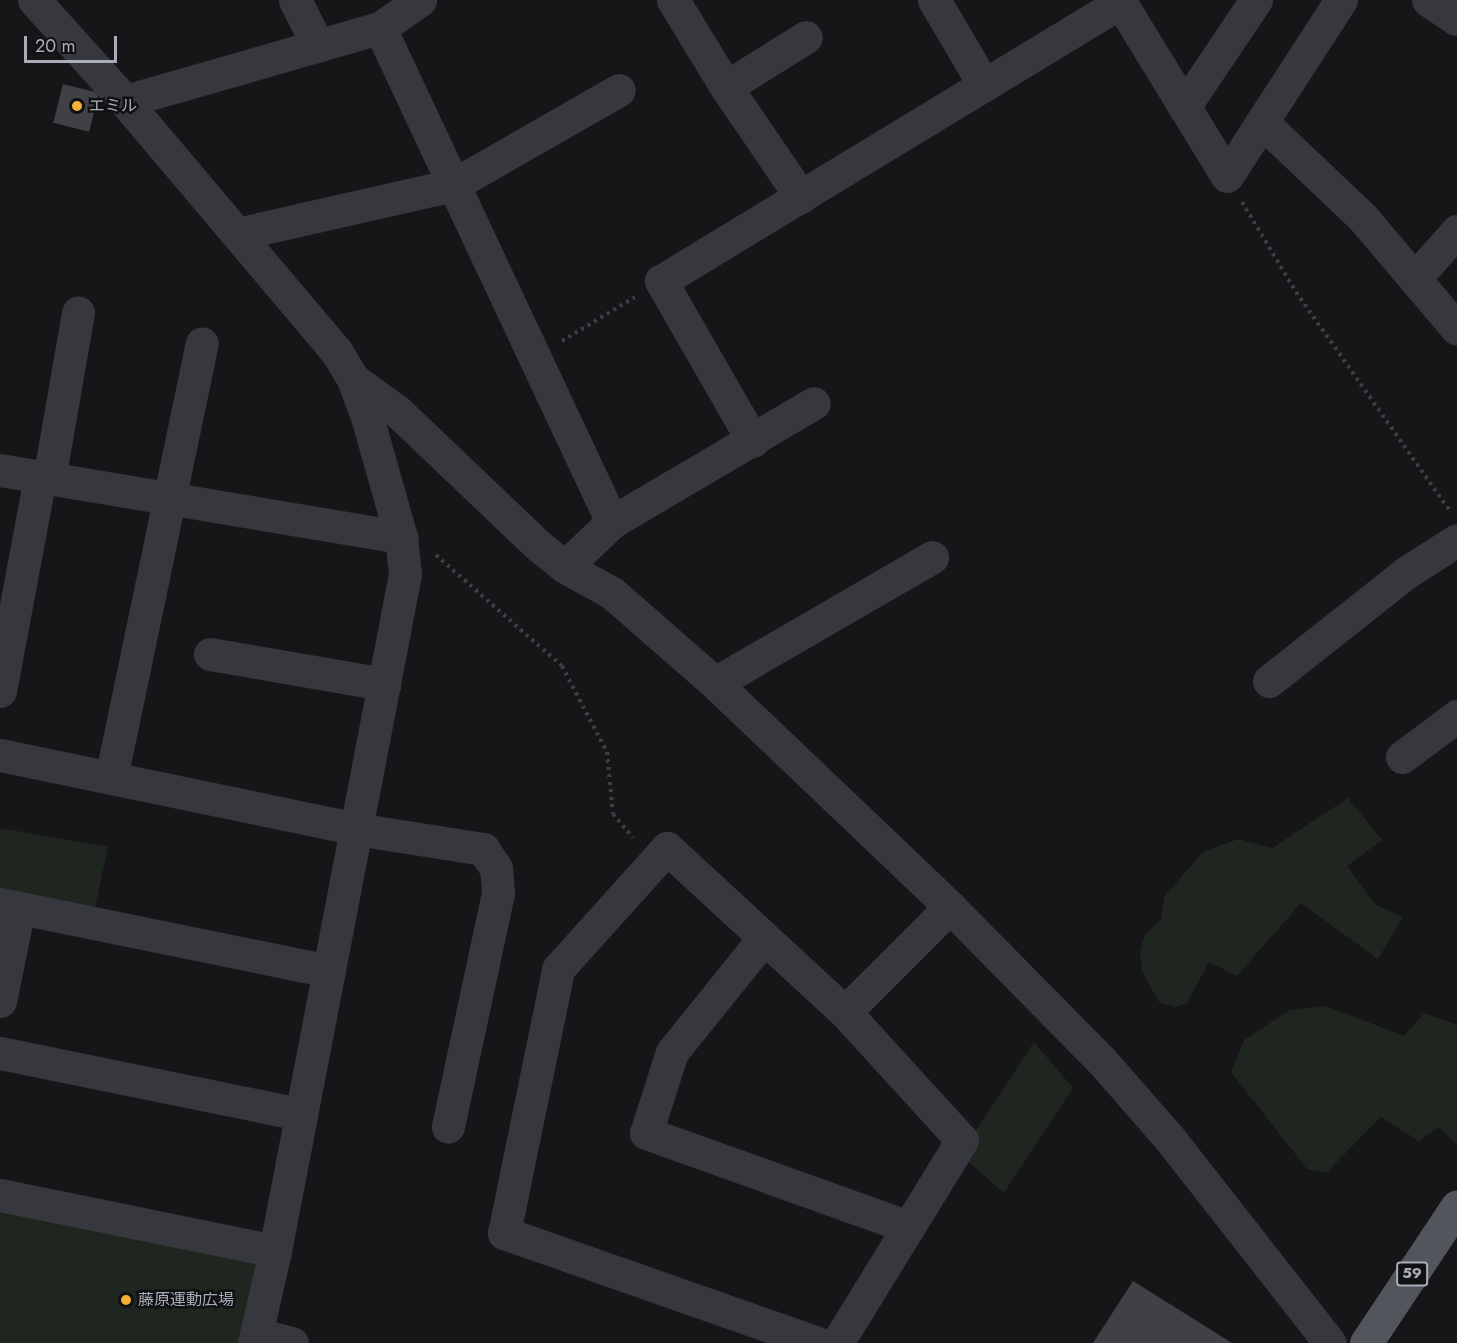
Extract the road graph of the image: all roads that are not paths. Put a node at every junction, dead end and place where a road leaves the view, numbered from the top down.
1 (34, 0) edge
2 (295, 0) edge
3 (420, 0) edge
4 (673, 0) edge
5 (934, 0) edge
6 (1256, 0) edge
7 (1341, 0) edge
8 (1428, 0) edge
9 (1120, 1) edge
10 (1456, 19) edge
11 (380, 28) junction
12 (806, 37) dead end
13 (318, 46) junction
14 (984, 85) junction
15 (726, 87) junction
16 (620, 90) dead end
17 (125, 101) junction
18 (1184, 107) junction
19 (1262, 122) junction
20 (453, 185) junction
21 (801, 197) junction
22 (1457, 231) edge
23 (237, 234) junction
24 (1416, 277) junction
25 (78, 313) dead end
26 (1457, 329) edge
27 (202, 343) dead end
28 (353, 379) junction
29 (814, 404) dead end
30 (753, 441) junction
31 (0, 470) edge
32 (44, 479) junction
33 (170, 498) junction
34 (612, 522) junction
35 (399, 529) junction
36 (1457, 540) edge
37 (932, 557) dead end
38 (565, 567) junction
39 (210, 654) dead end
40 (1269, 681) dead end
41 (715, 683) junction
42 (384, 684) junction
43 (0, 691) edge
44 (1457, 716) edge
45 (0, 755) edge
46 (1402, 757) dead end
47 (111, 778) junction
48 (356, 829) junction
49 (10, 906) edge
50 (950, 907) junction
51 (764, 939) junction
52 (329, 971) junction
53 (0, 1001) edge
54 (845, 1012) junction
55 (0, 1053) edge
56 (302, 1114) junction
57 (448, 1126) dead end
58 (0, 1195) edge
59 (1457, 1206) edge
60 (909, 1227) junction
61 (275, 1251) junction
62 (255, 1339) edge
63 (292, 1343) edge
64 (818, 1343) edge
65 (837, 1343) edge
66 (1330, 1343) edge
67 (1366, 1343) edge

1 - 17 street
2 - 13 street
3 - 11 street
4 - 15 street
5 - 14 street
6 - 18 street
7 - 19 street
8 - 10 street
9 - 14 street
9 - 18 street
11 - 13 street
11 - 20 street
12 - 15 street
13 - 17 street
14 - 21 street
15 - 21 street
16 - 20 street
17 - 23 street
18 - 19 street
19 - 24 street
20 - 23 street
20 - 34 street
21 - 30 street
22 - 24 street
23 - 28 street
24 - 26 street
25 - 32 street
27 - 33 street
28 - 35 street
28 - 38 street
29 - 30 street
30 - 34 street
31 - 32 street
32 - 33 street
32 - 43 street
33 - 35 street
33 - 47 street
34 - 38 street
35 - 42 street
36 - 40 street
37 - 41 street
38 - 41 street
39 - 42 street
41 - 50 street
42 - 48 street
44 - 46 street
45 - 47 street
47 - 48 street
48 - 52 street
48 - 57 street
49 - 52 street
49 - 53 street
50 - 54 street
50 - 66 street
51 - 54 street
51 - 60 street
51 - 64 street
52 - 56 street
54 - 60 street
55 - 56 street
56 - 61 street
58 - 61 street
59 - 67 main road, 59
60 - 65 street
61 - 62 street
62 - 63 street

